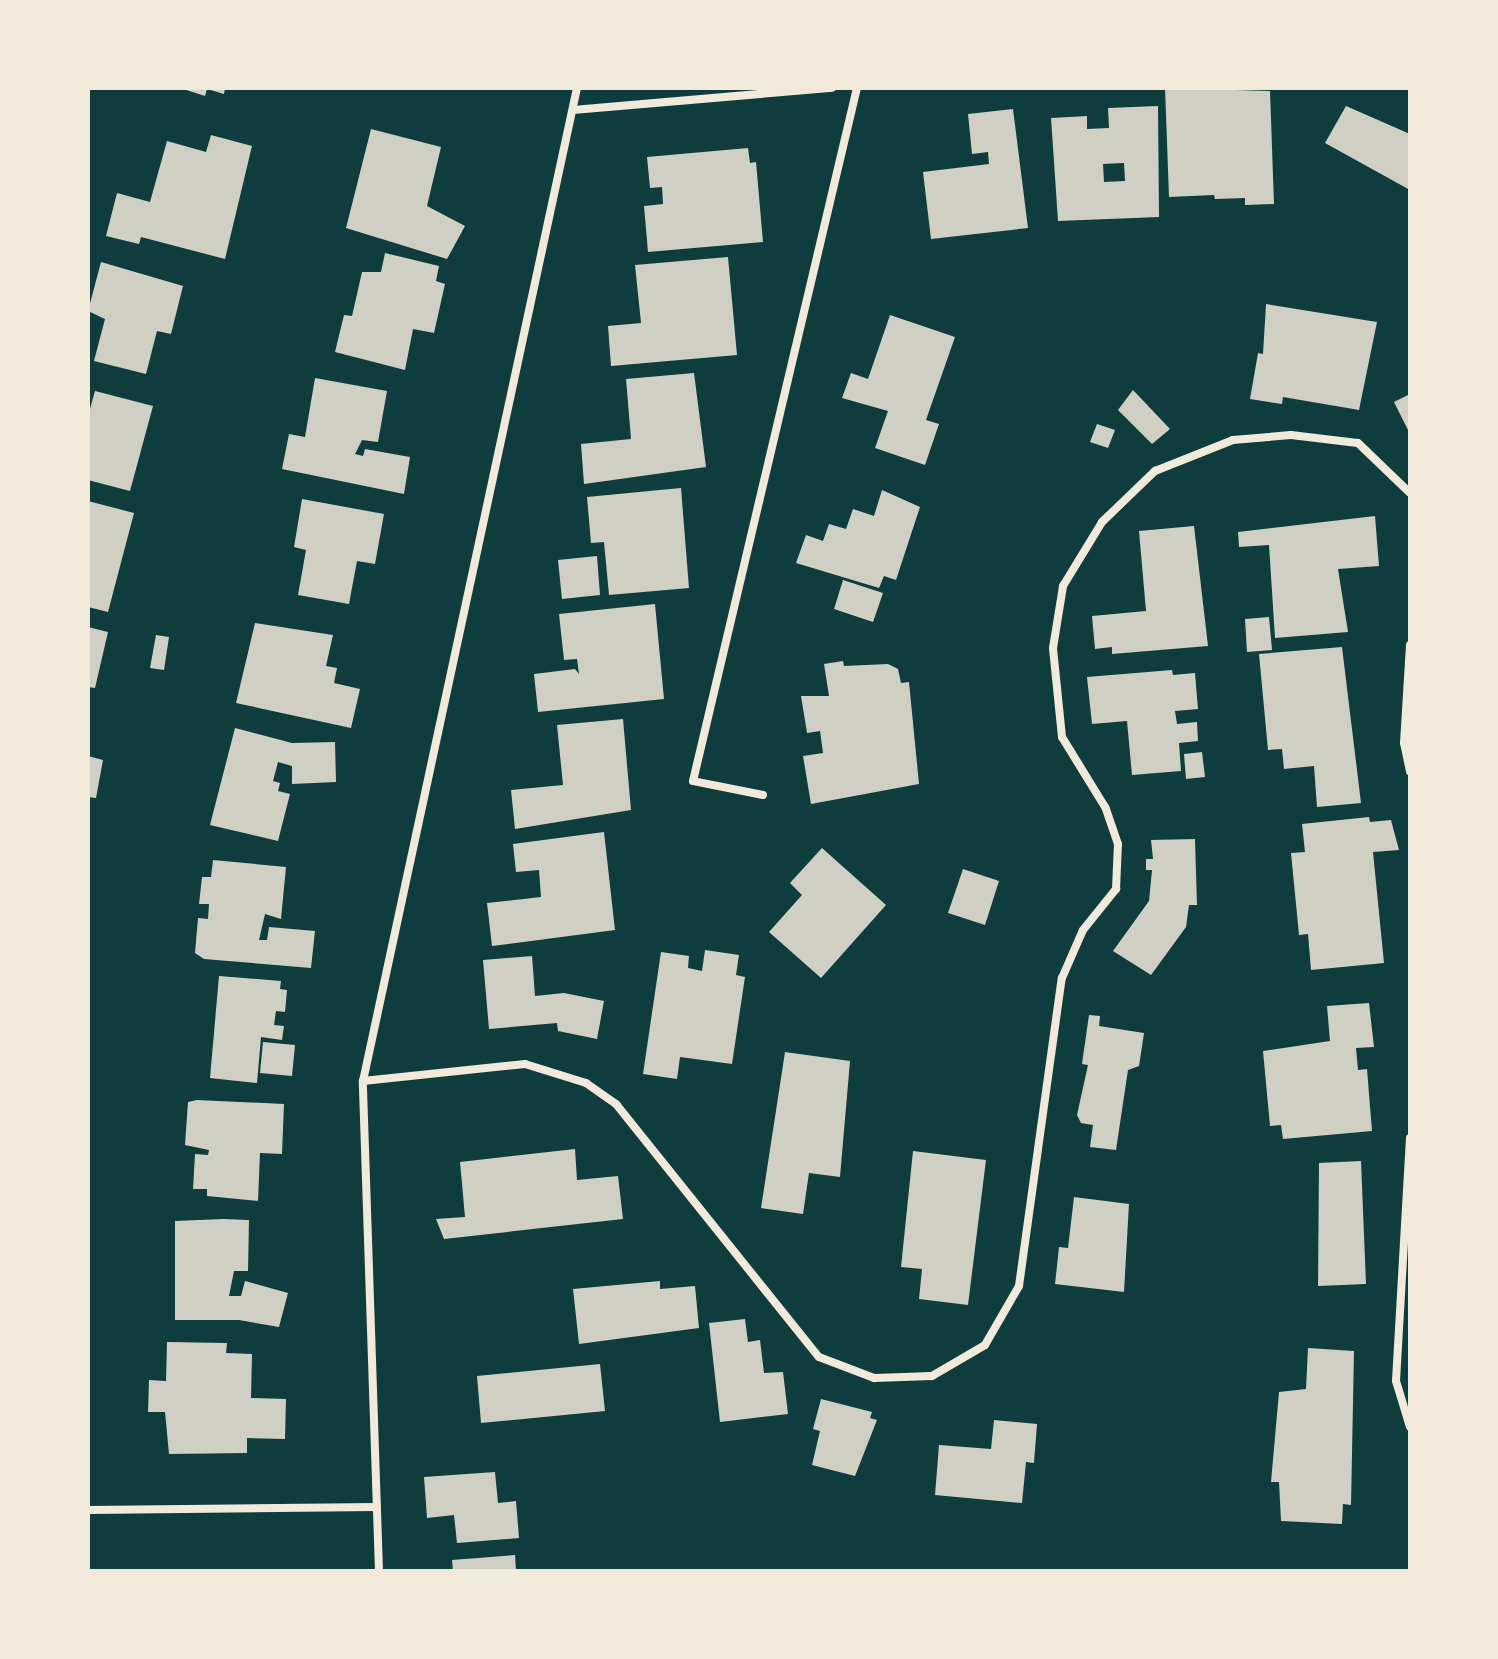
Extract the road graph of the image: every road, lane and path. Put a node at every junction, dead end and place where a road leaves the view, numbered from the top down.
1 (577, 88) edge
2 (832, 88) edge
3 (857, 88) edge
4 (573, 110) junction
5 (1410, 493) edge
6 (1410, 645) edge
7 (1410, 771) edge
8 (763, 795) dead end
9 (363, 1081) junction
10 (1410, 1138) edge
11 (1407, 1210) edge
12 (1410, 1427) edge
13 (377, 1507) junction
14 (88, 1510) edge
15 (379, 1571) edge

1 - 4 street
2 - 4 street
3 - 8 street
4 - 9 street
5 - 9 street
6 - 7 street
9 - 13 street
10 - 11 street
11 - 12 street
13 - 14 street
13 - 15 street

